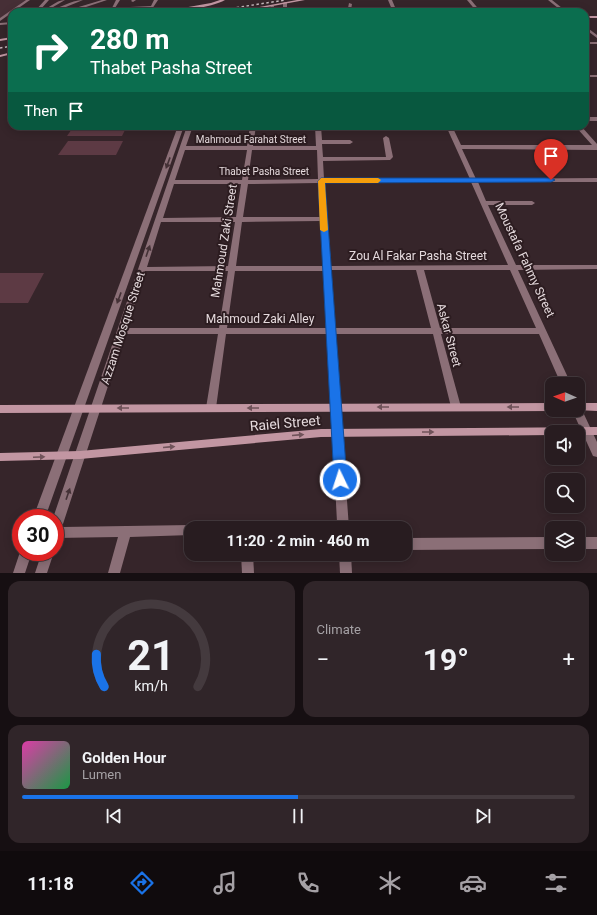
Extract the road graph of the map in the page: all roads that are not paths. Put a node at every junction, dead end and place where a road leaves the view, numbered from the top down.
1 (28, 0) edge
2 (46, 0) edge
3 (63, 0) edge
4 (81, 0) edge
5 (105, 0) edge
6 (224, 0) edge
7 (229, 0) edge
8 (303, 0) edge
9 (469, 0) edge
10 (550, 0) edge
11 (285, 3) junction
12 (350, 4) dead end
13 (97, 6) dead end
14 (152, 6) edge
15 (272, 6) joint
16 (17, 8) edge
17 (39, 8) edge
18 (49, 8) edge
19 (60, 8) edge
20 (80, 8) edge
21 (108, 8) edge
22 (137, 8) edge
23 (187, 8) edge
24 (193, 8) edge
25 (263, 8) edge
26 (285, 8) edge
27 (350, 8) edge
28 (476, 8) edge
29 (561, 8) edge
30 (589, 30) edge
31 (597, 37) edge
32 (180, 130) edge
33 (189, 130) edge
34 (252, 130) edge
35 (318, 130) edge
36 (451, 130) edge
37 (581, 130) edge
38 (386, 138) dead end
39 (350, 142) dead end
40 (319, 145) junction
41 (459, 147) junction
42 (596, 147) edge
43 (183, 148) junction
44 (250, 148) junction
45 (320, 159) junction
46 (474, 180) junction
47 (597, 180) edge
48 (245, 181) junction
49 (321, 181) junction
50 (171, 182) junction
51 (485, 203) junction
52 (532, 203) dead end
53 (324, 219) junction
54 (159, 220) junction
55 (239, 220) junction
56 (597, 267) edge
57 (514, 268) junction
58 (142, 269) junction
59 (232, 269) junction
60 (327, 269) junction
61 (420, 269) junction
62 (122, 331) junction
63 (222, 331) junction
64 (331, 331) junction
65 (435, 331) junction
66 (543, 331) junction
67 (563, 377) edge
68 (597, 406) edge
69 (336, 407) junction
70 (456, 407) junction
71 (545, 407) edge
72 (585, 407) edge
73 (79, 408) junction
74 (96, 408) junction
75 (210, 408) junction
76 (0, 409) edge
77 (582, 417) edge
78 (592, 431) edge
79 (337, 433) junction
80 (597, 453) edge
81 (80, 455) junction
82 (61, 456) junction
83 (0, 457) edge
84 (42, 509) edge
85 (62, 509) edge
86 (343, 521) edge
87 (184, 530) edge
88 (64, 532) edge
89 (125, 532) junction
90 (585, 543) edge
91 (597, 543) edge
92 (412, 544) edge
93 (545, 544) edge
94 (23, 561) edge
95 (45, 561) edge
96 (247, 561) edge
97 (345, 561) edge
98 (19, 573) edge
99 (41, 573) edge
100 (114, 573) edge
101 (248, 573) edge
102 (346, 573) edge

1 - 16 street
2 - 17 street
3 - 18 street
4 - 19 street
5 - 20 street
6 - 23 street
7 - 24 street
8 - 11 street
9 - 28 street
10 - 29 street
11 - 15 street
11 - 26 street
12 - 27 street
13 - 21 street
14 - 14 street
14 - 22 street
15 - 25 street
30 - 31 street
32 -> 73 street, Azzam Mosque Street
33 - 43 street, Azzam Mosque Street
34 - 44 street, Mahmoud Zaki Street
35 - 40 street
36 - 41 street, Moustafa Fahmy Street
37 - 42 street
38 - 45 street
39 - 40 street, Mahmoud Farahat Street
40 - 44 street, Mahmoud Farahat Street
40 - 45 street
41 - 42 street
41 - 46 street, Moustafa Fahmy Street
43 - 44 street, Mahmoud Farahat Street
43 - 50 street, Azzam Mosque Street
44 - 48 street, Mahmoud Zaki Street
45 - 49 street
46 - 47 street, Thabet Pasha Street
46 - 49 street, Thabet Pasha Street
46 - 51 street, Moustafa Fahmy Street
48 - 49 street, Thabet Pasha Street
48 - 50 street, Thabet Pasha Street
48 - 55 street, Mahmoud Zaki Street
49 - 53 street
50 - 54 street, Azzam Mosque Street
51 - 52 street
51 - 57 street, Moustafa Fahmy Street
53 - 55 street
53 - 60 street
54 - 55 street
58 -> 54 street, Azzam Mosque Street
55 - 59 street, Mahmoud Zaki Street
56 - 57 street, Zou Al Fakar Pasha Street
57 - 61 street, Zou Al Fakar Pasha Street
57 - 66 street, Moustafa Fahmy Street
58 - 59 street, Zou Al Fakar Pasha Street
58 - 62 street, Azzam Mosque Street
59 - 60 street, Zou Al Fakar Pasha Street
59 - 63 street, Mahmoud Zaki Street
60 - 61 street, Zou Al Fakar Pasha Street
60 - 64 street
61 - 65 street, Askar Street
62 - 63 street, Mahmoud Zaki Alley
62 - 74 street, Azzam Mosque Street
63 - 64 street, Mahmoud Zaki Alley
63 - 75 street, Mahmoud Zaki Street
64 - 65 street, Mahmoud Zaki Alley
64 - 69 street
65 - 66 street, Mahmoud Zaki Alley
65 - 70 street, Askar Street
66 - 67 street, Moustafa Fahmy Street
68 - 72 street
70 -> 69 street, Raiel Street
69 -> 75 street, Raiel Street
69 - 79 street
71 -> 70 street, Raiel Street
73 - 74 street, Raiel Street
73 - 76 street, Raiel Street
73 - 82 street, Azzam Mosque Street
75 -> 74 street, Raiel Street
74 - 81 street, Azzam Mosque Street
77 - 78 street
79 -> 78 street, Raiel Street
78 - 80 street
81 -> 79 street, Raiel Street
79 - 86 street
81 - 82 street, Raiel Street
85 -> 81 street, Azzam Mosque Street
83 -> 82 street, Raiel Street
82 - 84 street, Azzam Mosque Street
87 - 89 street
88 - 89 street
89 - 100 street
90 - 91 street
92 - 93 street
94 - 98 street
95 - 99 street
96 - 101 street
97 - 102 street

